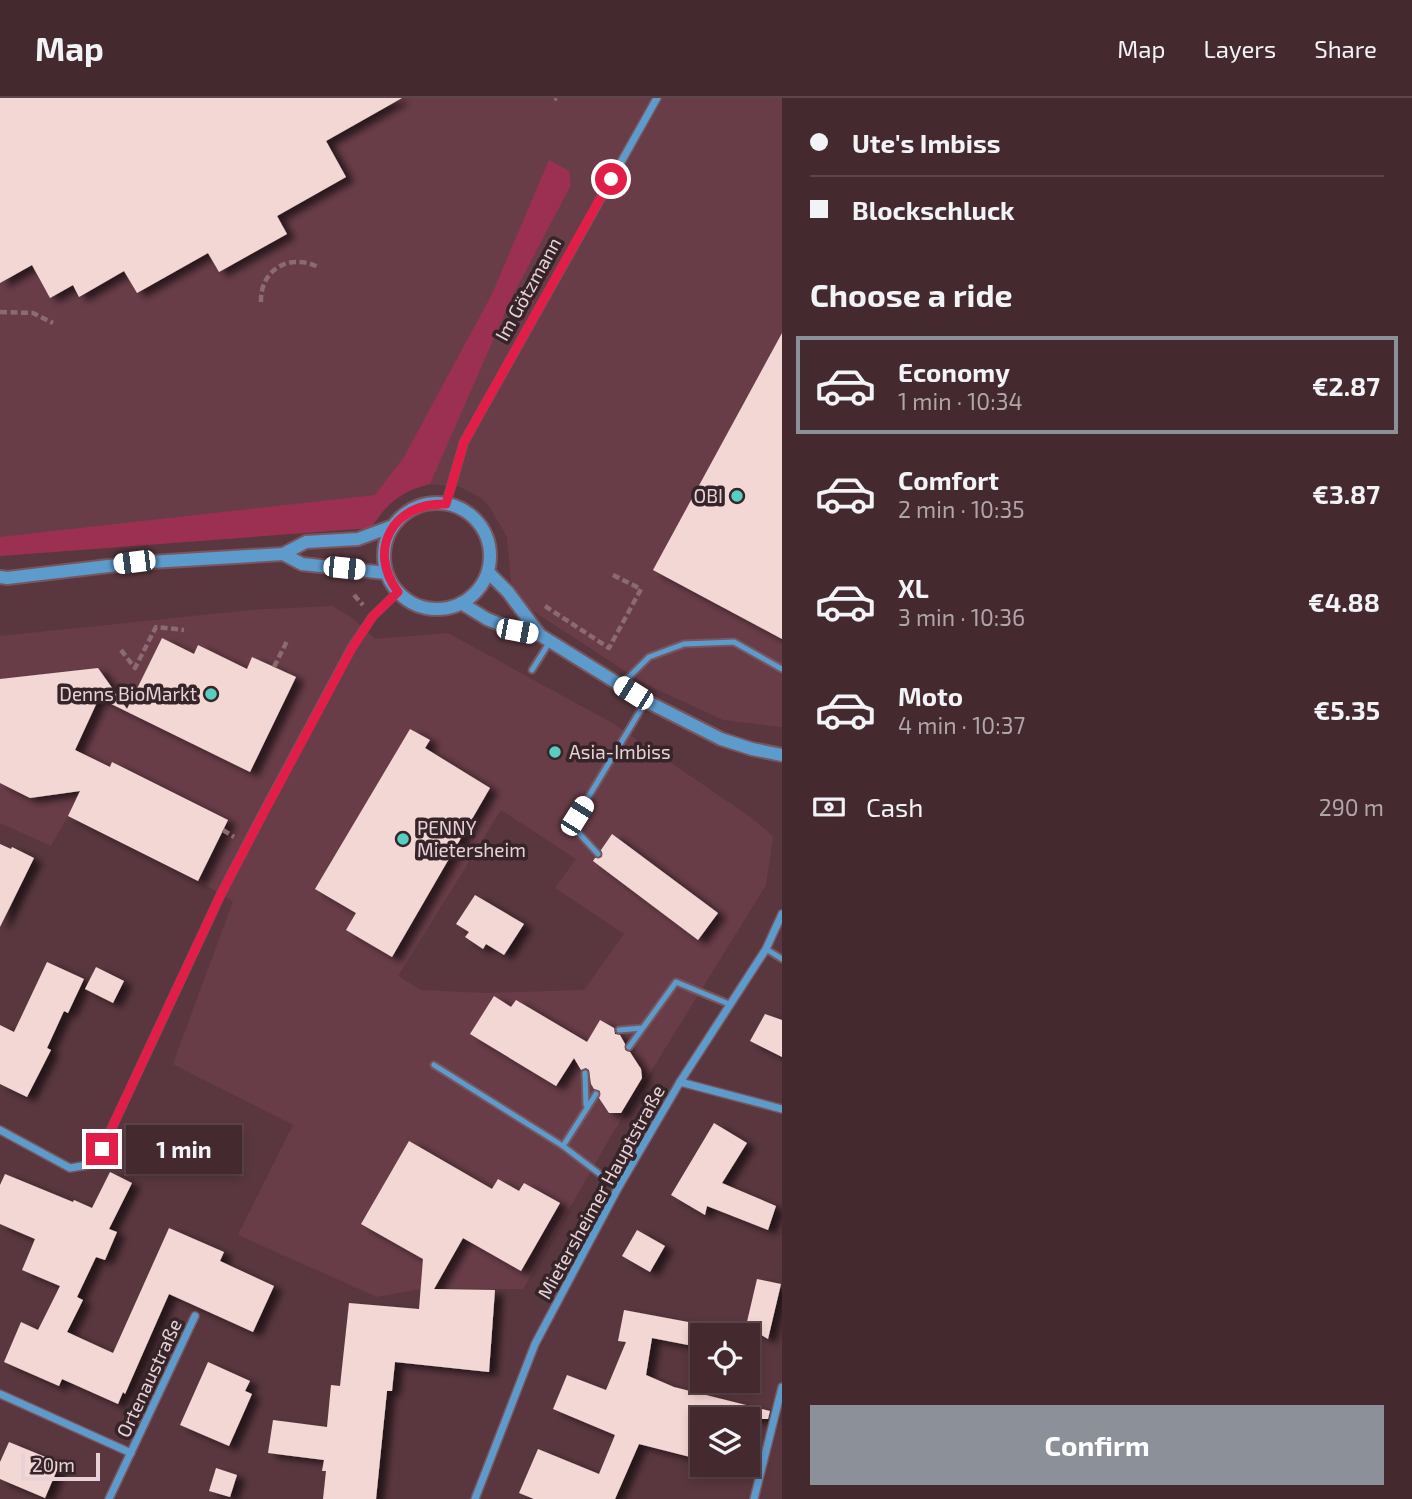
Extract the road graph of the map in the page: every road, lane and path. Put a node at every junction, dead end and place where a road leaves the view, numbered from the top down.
1 (657, 98) edge
2 (318, 267) dead end
3 (261, 302) dead end
4 (0, 312) edge
5 (53, 323) dead end
6 (446, 504) junction
7 (393, 526) junction
8 (283, 554) junction
9 (488, 572) junction
10 (386, 573) junction
11 (611, 574) dead end
12 (2, 579) edge
13 (398, 592) junction
14 (461, 603) junction
15 (527, 617) junction
16 (184, 630) dead end
17 (545, 638) junction
18 (288, 639) dead end
19 (121, 650) dead end
20 (274, 667) dead end
21 (782, 669) edge
22 (532, 670) dead end
23 (621, 686) junction
24 (646, 701) junction
25 (782, 755) edge
26 (598, 853) dead end
27 (782, 915) edge
28 (766, 948) junction
29 (782, 959) edge
30 (729, 1004) junction
31 (642, 1028) junction
32 (619, 1030) dead end
33 (629, 1047) dead end
34 (434, 1065) dead end
35 (586, 1073) dead end
36 (680, 1082) junction
37 (596, 1094) dead end
38 (586, 1107) junction
39 (782, 1109) edge
40 (0, 1130) edge
41 (563, 1146) junction
42 (618, 1188) junction
43 (195, 1316) dead end
44 (782, 1387) edge
45 (0, 1394) edge
46 (131, 1453) junction
47 (109, 1499) edge
48 (475, 1499) edge
49 (754, 1499) edge

1 - 6 street, Im Götzmann
2 - 3 path
4 - 5 path
6 - 7 street
6 - 9 street
7 - 8 street
7 - 10 street
8 - 10 street
8 - 12 street
9 - 14 street
9 - 15 street
10 - 13 street
11 - 15 path
13 - 14 street
13 - 40 street
14 - 17 street
15 - 17 street
16 - 19 path
17 - 22 lane
17 - 23 street
18 - 20 path
21 - 23 lane
23 - 24 street
24 - 25 street
24 - 26 lane
27 - 28 street, Mietersheimer Hauptstraße
28 - 29 lane
28 - 30 street, Mietersheimer Hauptstraße
30 - 31 lane
30 - 36 street, Mietersheimer Hauptstraße
31 - 32 lane
31 - 33 lane
34 - 41 lane
35 - 38 lane
36 - 39 street
36 - 42 street, Mietersheimer Hauptstraße
37 - 38 lane
38 - 41 lane
41 - 42 lane
42 - 48 street, Mietersheimer Hauptstraße
43 - 46 street, Ortenaustraße
44 - 49 street
45 - 46 street, Ortenaustraße
46 - 47 street, Ortenaustraße

